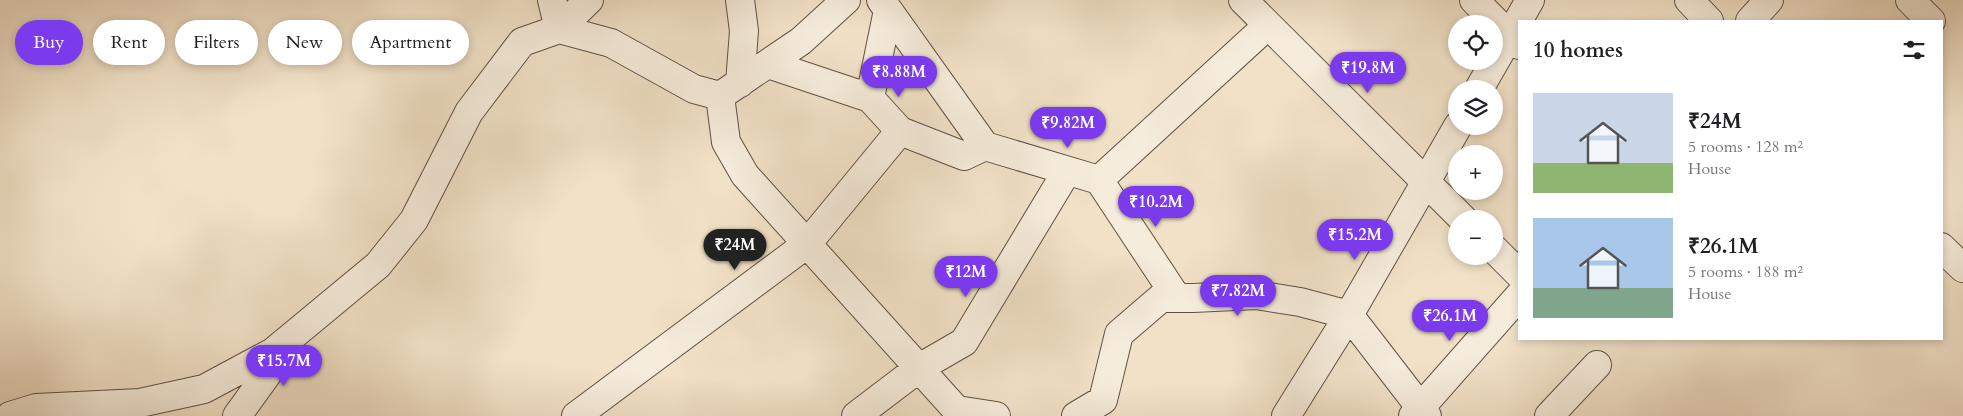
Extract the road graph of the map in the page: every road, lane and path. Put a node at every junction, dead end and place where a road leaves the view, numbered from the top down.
1 (552, 0) edge
2 (589, 0) edge
3 (740, 0) edge
4 (846, 0) edge
5 (1243, 0) edge
6 (1474, 0) edge
7 (1530, 0) edge
8 (1689, 0) edge
9 (1769, 0) edge
10 (1910, 0) edge
11 (885, 5) edge
12 (1522, 20) edge
13 (1708, 20) edge
14 (1751, 20) edge
15 (1929, 20) edge
16 (1268, 25) junction
17 (559, 29) junction
18 (1514, 40) edge
19 (768, 64) junction
20 (1485, 80) edge
21 (730, 90) junction
22 (870, 98) junction
23 (900, 131) junction
24 (1453, 135) edge
25 (985, 146) junction
26 (1067, 171) junction
27 (1099, 180) junction
28 (1426, 182) junction
29 (1454, 210) edge
30 (807, 244) junction
31 (1943, 249) edge
32 (1503, 258) edge
33 (1963, 268) edge
34 (1518, 273) edge
35 (1518, 297) edge
36 (1177, 298) junction
37 (1349, 315) junction
38 (297, 333) junction
39 (1597, 365) dead end
40 (919, 368) junction
41 (959, 413) edge
42 (1420, 413) edge
43 (10, 416) edge
44 (237, 416) edge
45 (576, 416) edge
46 (856, 416) edge
47 (996, 416) edge
48 (1076, 416) edge
49 (1286, 416) edge
50 (1549, 416) edge

1 - 17 street
2 - 17 street
3 - 21 street
4 - 19 street
5 - 16 street
6 - 18 street
7 - 12 street
8 - 13 street
9 - 14 street
10 - 15 street
11 - 22 street
11 - 25 street
16 - 27 street
16 - 28 street
17 - 21 street
17 - 38 street
18 - 20 street
19 - 21 street
19 - 22 street
21 - 30 street
22 - 23 street
23 - 25 street
23 - 30 street
24 - 28 street
25 - 26 street
26 - 27 street
26 - 40 street
27 - 36 street
28 - 29 street
28 - 37 street
30 - 40 street
30 - 45 street
31 - 33 street
32 - 34 street
35 - 42 street
36 - 37 street
36 - 48 street
37 - 42 street
37 - 49 street
38 - 43 street
38 - 44 street
39 - 50 street
40 - 41 street
40 - 46 street
41 - 47 street

